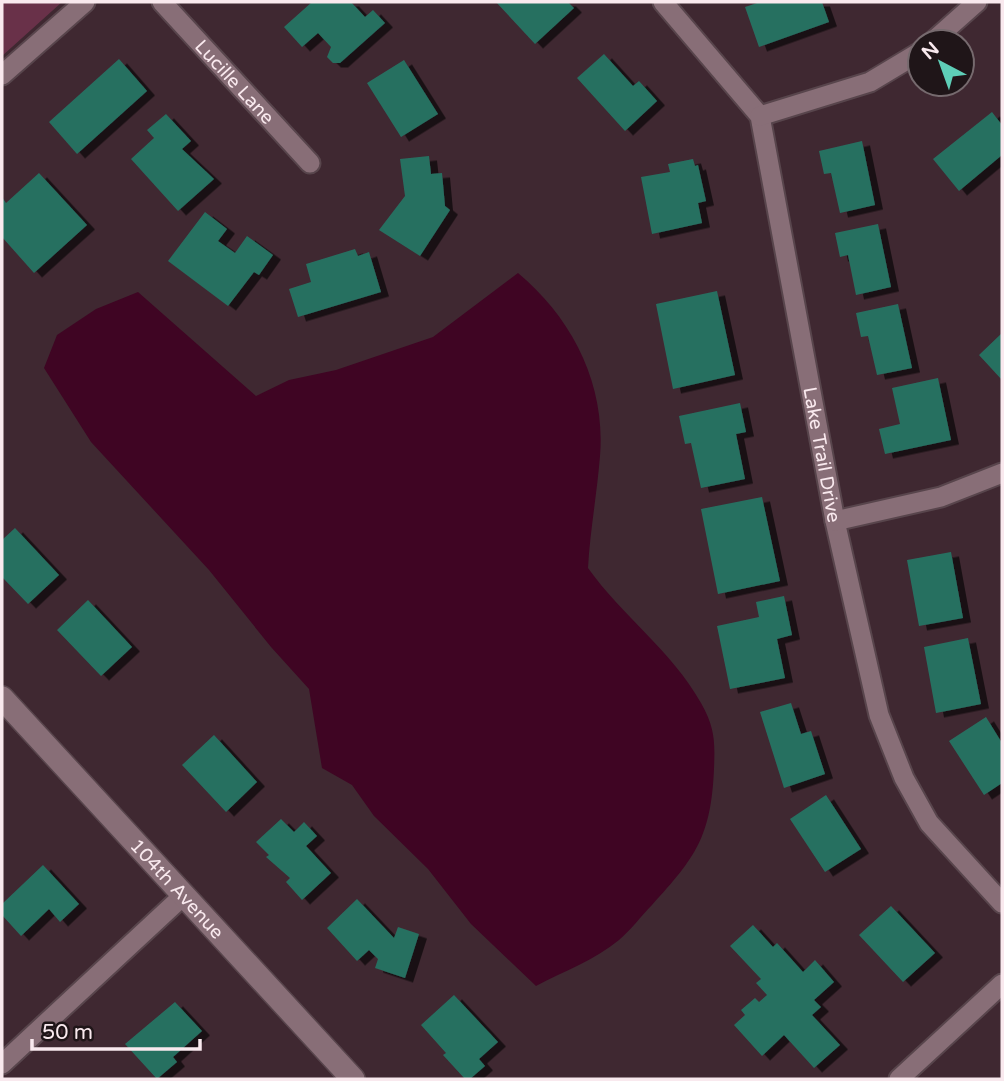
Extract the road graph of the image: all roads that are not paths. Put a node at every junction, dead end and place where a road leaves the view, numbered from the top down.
1 (85, 2) edge
2 (162, 2) edge
3 (663, 2) edge
4 (977, 2) edge
5 (948, 28) edge
6 (906, 60) edge
7 (2, 75) edge
8 (760, 117) junction
9 (310, 163) dead end
10 (1002, 472) edge
11 (835, 521) junction
12 (2, 698) edge
13 (184, 895) junction
14 (1002, 903) edge
15 (1002, 984) edge
16 (2, 1064) edge
17 (353, 1079) edge
18 (899, 1079) edge

1 - 7 street
2 - 9 street, Lucille Lane
3 - 8 street, Lake Trail Drive
4 - 5 street
6 - 8 street
8 - 11 street, Lake Trail Drive
10 - 11 street
11 - 14 street, Lake Trail Drive
12 - 13 street, 104th Avenue
13 - 16 street
13 - 17 street, 104th Avenue
15 - 18 street

